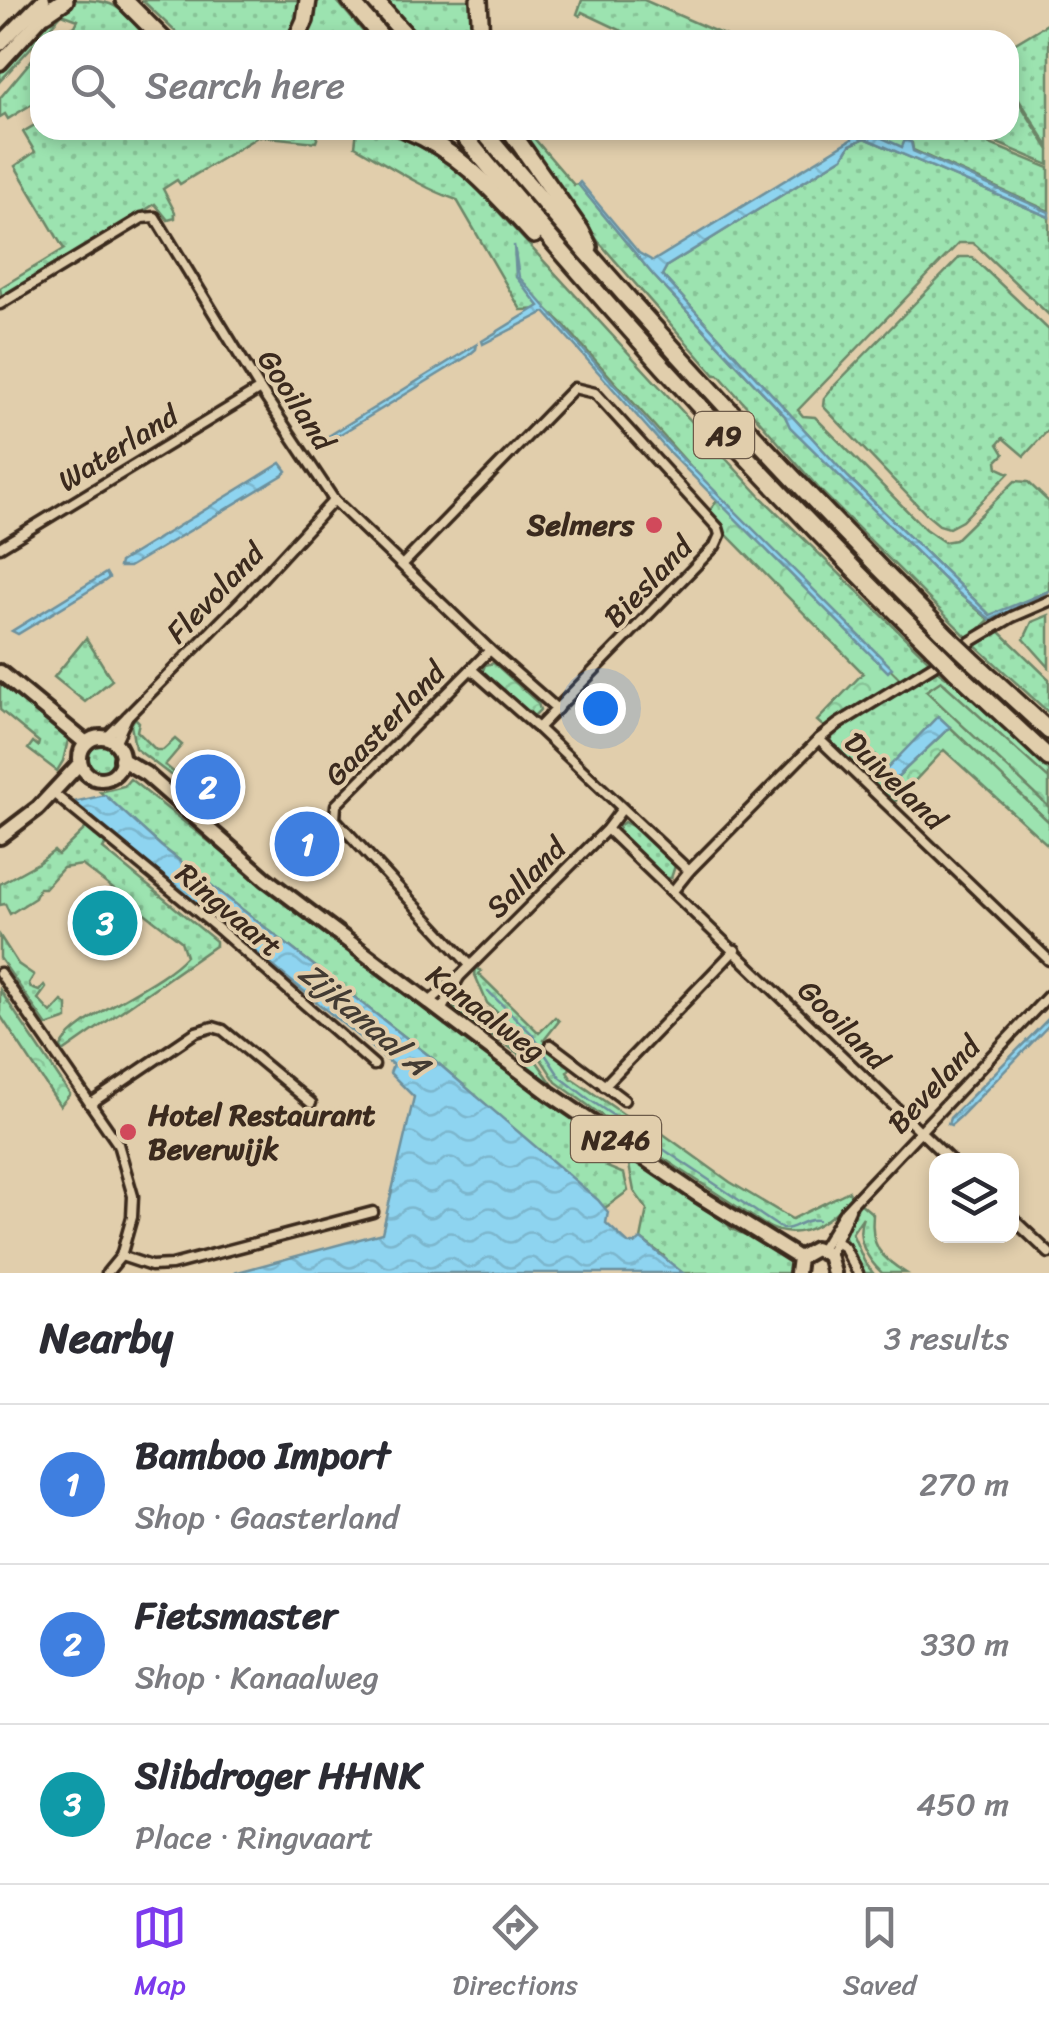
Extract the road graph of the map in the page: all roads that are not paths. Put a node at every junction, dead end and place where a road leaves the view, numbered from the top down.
1 (65, 0) edge
2 (115, 0) edge
3 (124, 0) edge
4 (136, 0) edge
5 (308, 0) edge
6 (350, 0) edge
7 (374, 0) edge
8 (479, 0) edge
9 (44, 4) edge
10 (144, 20) junction
11 (154, 30) edge
12 (165, 30) edge
13 (301, 30) edge
14 (376, 30) edge
15 (401, 30) edge
16 (480, 30) edge
17 (0, 44) edge
18 (0, 63) edge
19 (428, 140) edge
20 (467, 140) edge
21 (490, 140) edge
22 (517, 140) edge
23 (600, 269) junction
24 (601, 300) junction
25 (0, 304) edge
26 (260, 390) junction
27 (334, 500) junction
28 (0, 547) edge
29 (403, 564) junction
30 (1049, 601) edge
31 (970, 642) dead end
32 (490, 650) junction
33 (934, 656) junction
34 (472, 669) junction
35 (0, 672) edge
36 (557, 708) junction
37 (538, 728) junction
38 (1049, 731) edge
39 (819, 739) junction
40 (111, 740) junction
41 (86, 744) junction
42 (1049, 758) edge
43 (122, 759) junction
44 (80, 762) junction
45 (115, 774) junction
46 (89, 776) junction
47 (160, 786) junction
48 (52, 793) junction
49 (622, 810) junction
50 (607, 829) junction
51 (0, 836) edge
52 (688, 870) junction
53 (672, 891) junction
54 (735, 950) junction
55 (1049, 960) edge
56 (470, 966) junction
57 (0, 973) edge
58 (459, 977) junction
59 (1049, 995) edge
60 (428, 1002) junction
61 (441, 1011) junction
62 (551, 1046) dead end
63 (374, 1065) dead end
64 (604, 1086) junction
65 (624, 1100) dead end
66 (312, 1103) dead end
67 (90, 1104) junction
68 (919, 1132) junction
69 (942, 1153) edge
70 (852, 1204) junction
71 (373, 1212) dead end
72 (1019, 1225) edge
73 (829, 1249) junction
74 (1049, 1253) edge
75 (121, 1256) junction
76 (798, 1266) edge
77 (106, 1273) edge
78 (834, 1273) edge
79 (858, 1273) edge

1 - 9 highway
2 - 10 highway
3 - 10 highway
4 - 12 highway
5 - 13 highway
6 - 14 highway
7 - 15 highway
8 - 16 highway
9 - 17 main road
9 - 18 main road
10 - 11 highway
19 - 24 highway, A9
20 - 24 highway, A9
21 - 23 highway, A9
22 - 23 highway, A9
23 - 38 highway, A9, bridge
24 - 33 highway, A9
25 - 26 street, Gooiland
26 - 27 street, Gooiland
26 - 28 street, Waterland
27 - 29 street, Gooiland
27 - 40 street, Flevoland
29 - 32 street, Gooiland
29 - 36 street, Biesland
30 - 31 street
32 - 34 street, Gaasterland
32 - 36 street, Gooiland
33 - 39 street
33 - 42 highway, A9, bridge
34 - 37 street
34 - 56 street, Gaasterland
35 - 41 main road
36 - 37 street, Biesland
37 - 49 street
39 - 52 street, Duiveland
39 - 55 street, Duiveland
40 - 41 main road
40 - 43 main road
41 - 44 main road
43 - 45 main road
43 - 47 main road, Kanaalweg / N246
44 - 46 main road
44 - 48 main road
45 - 46 main road, N246
45 - 47 main road, Kanaalweg / N246
46 - 48 main road
47 - 60 main road, Kanaalweg / N246
48 - 51 main road
48 - 63 street, Ringvaart
49 - 50 street, Salland
49 - 52 street
50 - 53 street, Gooiland
50 - 56 street, Salland
52 - 53 street, Duiveland
53 - 54 street, Gooiland
54 - 64 street
54 - 68 street, Gooiland
56 - 58 street, Salland
57 - 67 street
58 - 60 street, Salland
58 - 61 street, Salland
59 - 68 street, Beveland
60 - 61 main road, Kanaalweg / N246
61 - 76 main road, Kanaalweg / N246
62 - 64 street
64 - 65 street
66 - 67 street
67 - 75 street
68 - 69 street, Gooiland
68 - 70 street, Beveland
70 - 73 street, Beveland
70 - 73 street, Beveland
71 - 75 street
72 - 74 street
73 - 76 main road, N246
73 - 78 main road
73 - 79 street
75 - 77 street

